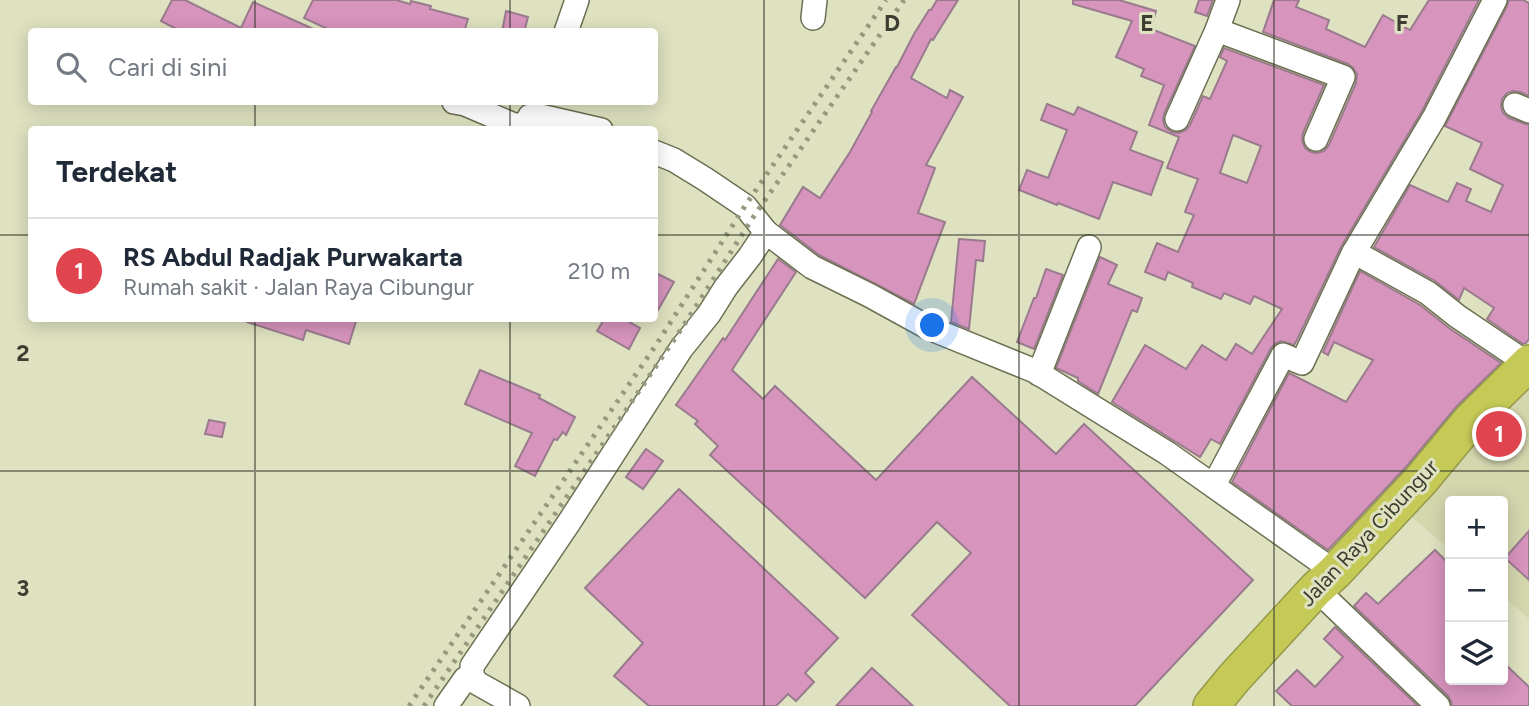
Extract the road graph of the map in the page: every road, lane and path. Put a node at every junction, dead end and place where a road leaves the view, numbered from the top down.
1 (577, 0) edge
2 (1228, 0) edge
3 (1495, 0) edge
4 (567, 28) edge
5 (1217, 30) junction
6 (467, 105) edge
7 (531, 112) edge
8 (1177, 119) dead end
9 (584, 126) edge
10 (1316, 139) dead end
11 (658, 154) edge
12 (765, 232) junction
13 (1089, 247) dead end
14 (1354, 252) junction
15 (1528, 363) edge
16 (1039, 374) junction
17 (1214, 485) junction
18 (1326, 580) junction
19 (473, 678) junction
20 (514, 705) edge
21 (446, 706) edge
22 (1211, 706) edge
23 (1438, 706) edge

1 - 4 street
2 - 5 street
3 - 14 street
5 - 8 street
5 - 10 street
6 - 7 street
7 - 9 street
11 - 12 street
12 - 16 street
12 - 19 street
13 - 16 street
14 - 15 street
14 - 17 street
15 - 18 highway, Jalan Raya Cibungur
16 - 17 street
17 - 18 street
18 - 22 highway, Jalan Raya Cibungur
18 - 23 street
19 - 20 street
19 - 21 street

